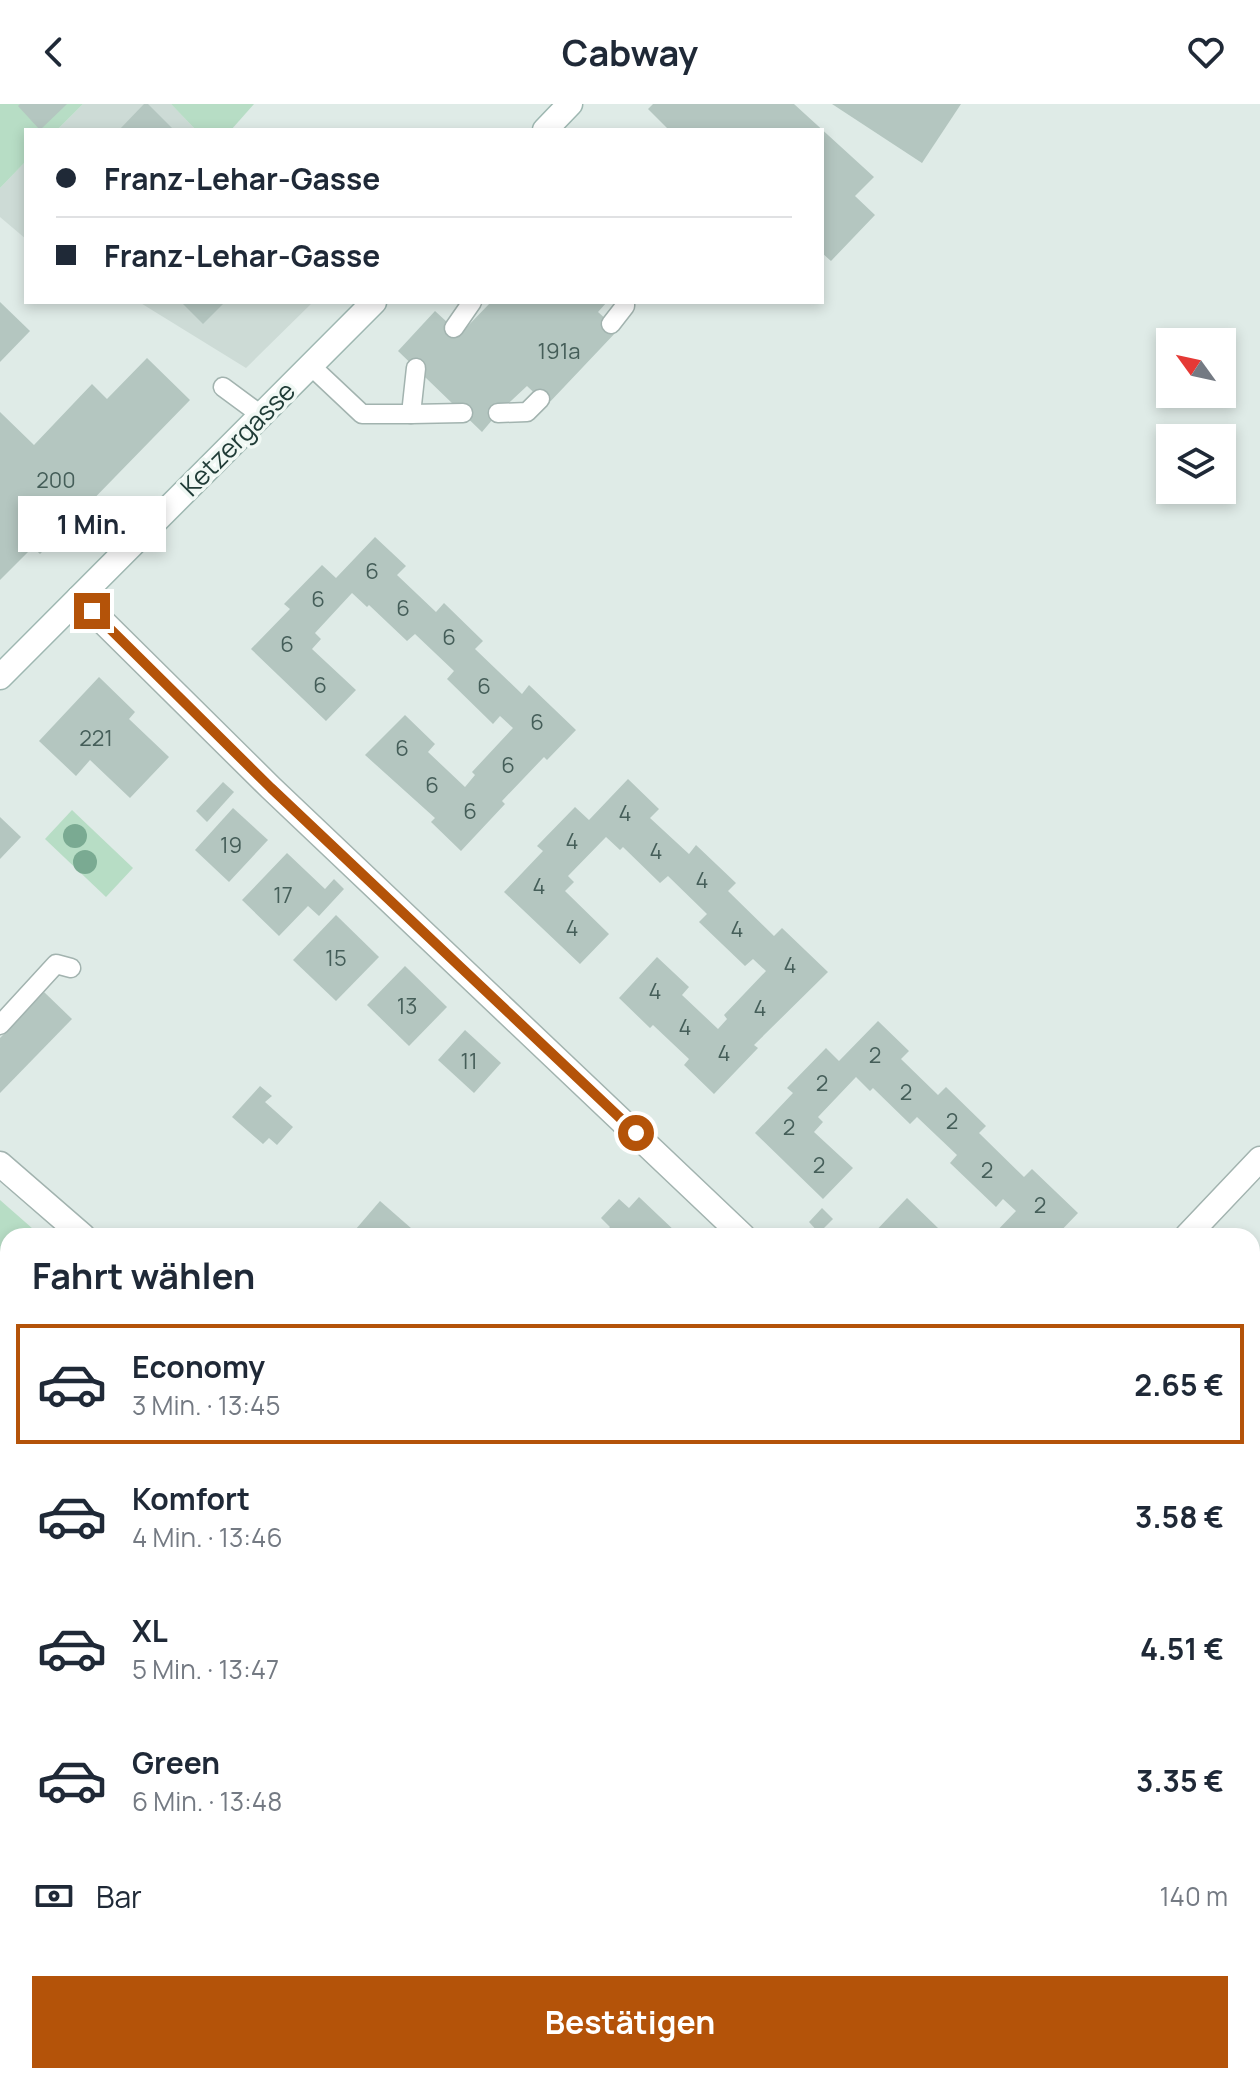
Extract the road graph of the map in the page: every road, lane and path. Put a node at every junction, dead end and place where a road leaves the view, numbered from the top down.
1 (570, 104) edge
2 (547, 128) edge
3 (372, 304) edge
4 (471, 304) edge
5 (625, 304) edge
6 (611, 324) dead end
7 (454, 328) dead end
8 (311, 366) junction
9 (416, 368) dead end
10 (223, 387) dead end
11 (540, 399) dead end
12 (463, 413) dead end
13 (498, 413) dead end
14 (411, 414) junction
15 (261, 415) junction
16 (79, 598) junction
17 (0, 677) edge
18 (71, 968) dead end
19 (0, 1025) edge
20 (1260, 1159) edge
21 (0, 1164) edge
22 (74, 1228) edge
23 (735, 1228) edge
24 (1195, 1228) edge

1 - 2 street
3 - 8 street, Ketzergasse
4 - 7 lane
5 - 6 lane
8 - 14 lane
8 - 15 street, Ketzergasse
9 - 14 lane
10 - 15 lane
11 - 13 lane
12 - 14 lane
15 - 16 street, Ketzergasse
16 - 17 street, Ketzergasse
16 - 23 street
18 - 19 lane
20 - 24 street
21 - 22 street

